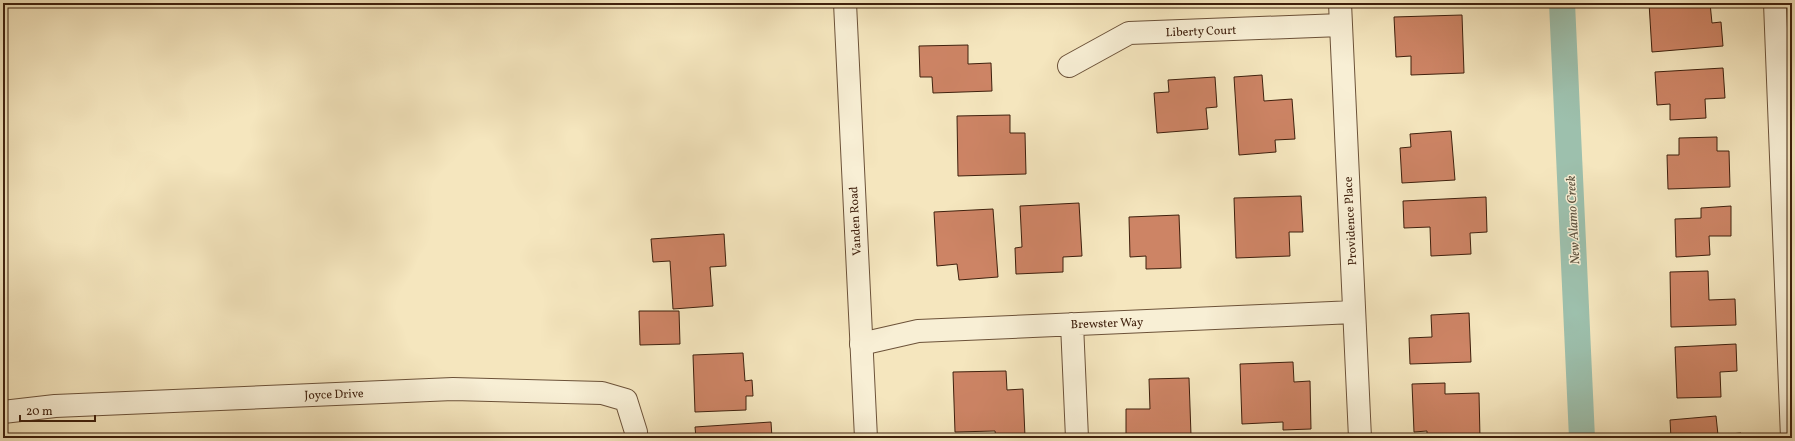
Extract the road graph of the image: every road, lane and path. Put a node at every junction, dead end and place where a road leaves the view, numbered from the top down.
1 (844, 3) edge
2 (1340, 3) edge
3 (1781, 4) edge
4 (1341, 25) junction
5 (1069, 66) dead end
6 (1354, 312) junction
7 (1072, 324) junction
8 (861, 344) junction
9 (3, 412) edge
10 (636, 438) edge
11 (866, 438) edge
12 (1077, 438) edge
13 (1360, 438) edge
14 (1792, 438) edge

1 - 8 street, Vanden Road
2 - 4 street, Providence Place
3 - 14 street
4 - 5 street, Liberty Court
4 - 6 street, Providence Place
6 - 7 street, Brewster Way
6 - 13 street, Providence Place
7 - 8 street, Brewster Way
7 - 12 street
8 - 11 street, Vanden Road
9 - 10 street, Joyce Drive

